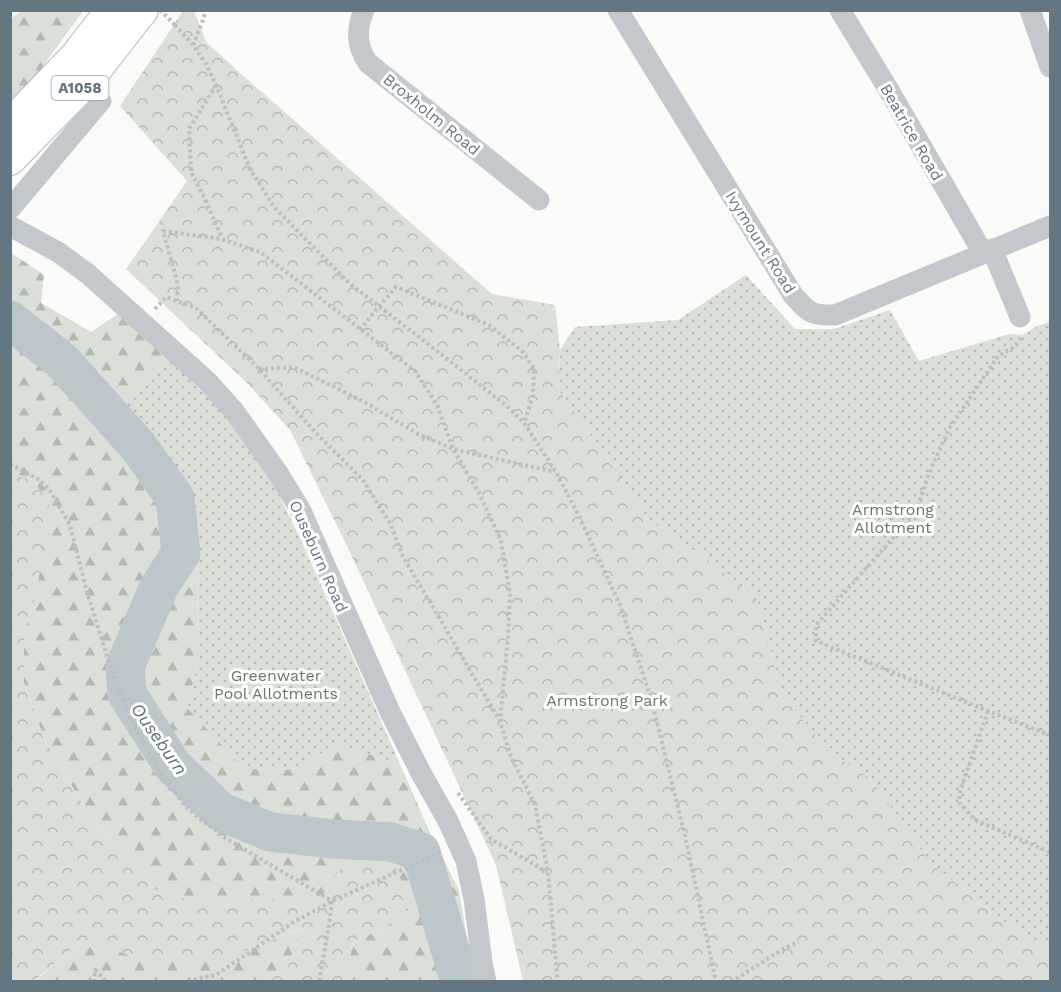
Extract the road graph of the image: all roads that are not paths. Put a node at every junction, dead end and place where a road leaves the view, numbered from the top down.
1 (111, 10) edge
2 (143, 10) edge
3 (364, 10) edge
4 (618, 10) edge
5 (840, 10) edge
6 (1030, 10) edge
7 (1050, 68) edge
8 (101, 101) dead end
9 (10, 124) edge
10 (10, 160) edge
11 (539, 200) dead end
12 (10, 210) edge
13 (10, 226) edge
14 (1050, 226) edge
15 (987, 251) junction
16 (1020, 317) road end
17 (486, 981) edge

1 - 9 highway, A1058
2 - 10 highway, A1058
3 - 11 street, Broxholm Road
4 - 15 street, Ivymount Road
5 - 15 street, Beatrice Road
6 - 7 street
8 - 12 street
13 - 17 street, Ouseburn Road
14 - 15 street, Ivymount Road
15 - 16 street, Beatrice Road

